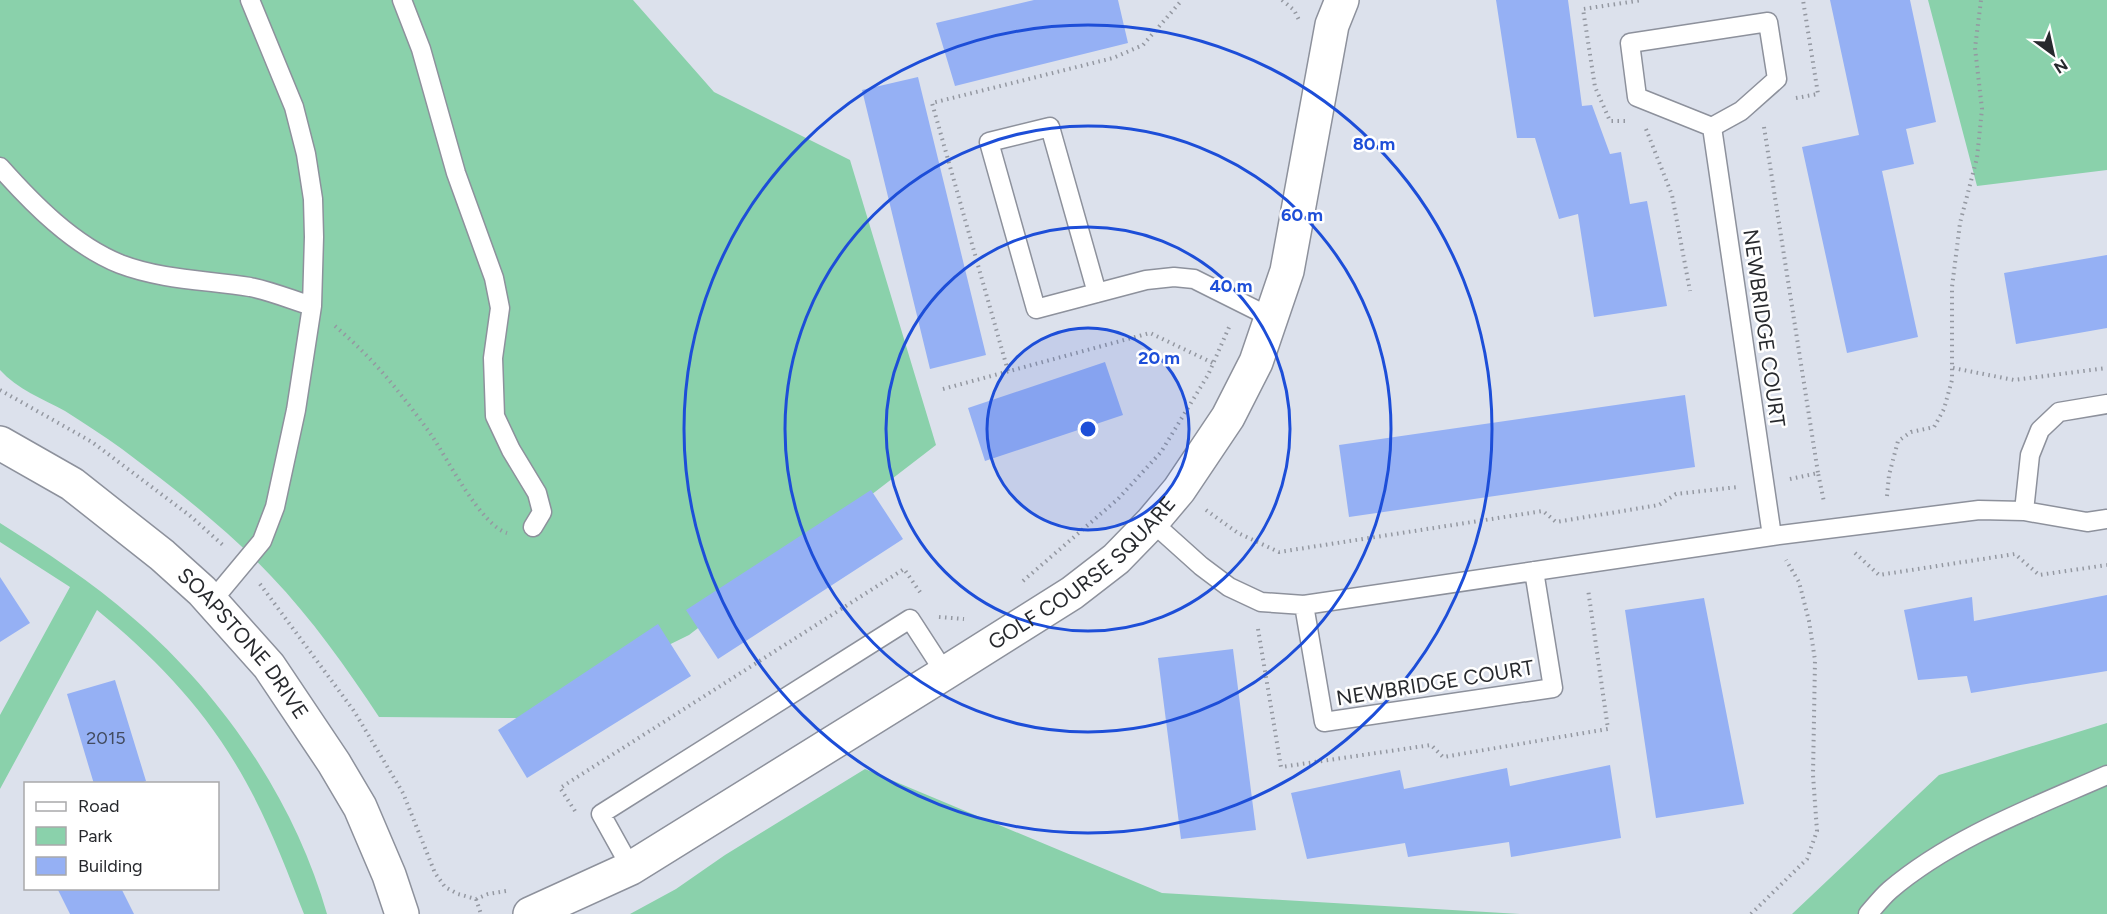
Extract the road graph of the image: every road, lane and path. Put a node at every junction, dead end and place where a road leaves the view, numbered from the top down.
1 (250, 0) edge
2 (402, 0) edge
3 (1282, 0) edge
4 (1342, 0) edge
5 (1803, 0) edge
6 (1981, 0) edge
7 (1301, 24) dead end
8 (1791, 99) dead end
9 (1762, 119) dead end
10 (1712, 127) junction
11 (0, 167) edge
12 (1096, 293) junction
13 (1240, 302) junction
14 (312, 306) junction
15 (1272, 318) junction
16 (1213, 363) junction
17 (1953, 368) junction
18 (2107, 368) edge
19 (943, 389) dead end
20 (2107, 404) edge
21 (0, 443) edge
22 (1818, 473) junction
23 (1765, 484) junction
24 (1179, 490) junction
25 (1824, 503) dead end
26 (2024, 511) junction
27 (2107, 519) edge
28 (1152, 522) junction
29 (1884, 522) junction
30 (533, 527) joint
31 (1772, 536) junction
32 (1852, 550) dead end
33 (1797, 557) dead end
34 (2107, 565) edge
35 (1534, 571) junction
36 (923, 597) dead end
37 (212, 601) junction
38 (1304, 605) junction
39 (933, 610) dead end
40 (972, 620) dead end
41 (945, 673) junction
42 (2107, 775) edge
43 (576, 812) dead end
44 (631, 868) junction
45 (476, 899) dead end
46 (402, 914) edge
47 (481, 914) edge
48 (530, 914) edge
49 (1751, 914) edge
50 (1868, 914) edge

1 - 14 lane
2 - 30 lane
3 - 7 path
4 - 15 street, GOLF COURSE SQUARE
5 - 8 path
6 - 17 path
9 - 22 path
10 - 10 lane
10 - 23 lane, NEWBRIDGE COURT
11 - 14 lane
12 - 12 lane
12 - 13 lane
13 - 15 lane
13 - 16 path
14 - 30 path
14 - 37 lane
15 - 24 street, GOLF COURSE SQUARE
16 - 19 path
16 - 24 path
17 - 18 path
17 - 29 path
20 - 26 lane
21 - 37 street, SOAPSTONE DRIVE
22 - 23 path
22 - 25 path
23 - 24 path
23 - 31 lane, NEWBRIDGE COURT
24 - 28 street, GOLF COURSE SQUARE
26 - 27 lane
26 - 29 lane
28 - 38 lane
28 - 41 street, GOLF COURSE SQUARE
29 - 31 lane
31 - 35 lane
32 - 34 path
33 - 49 path
35 - 38 lane
35 - 38 lane, NEWBRIDGE COURT
36 - 43 path
37 - 46 street, SOAPSTONE DRIVE
39 - 40 path
41 - 44 street, GOLF COURSE SQUARE
41 - 44 lane
42 - 50 lane
44 - 48 street, GOLF COURSE SQUARE
45 - 47 path

